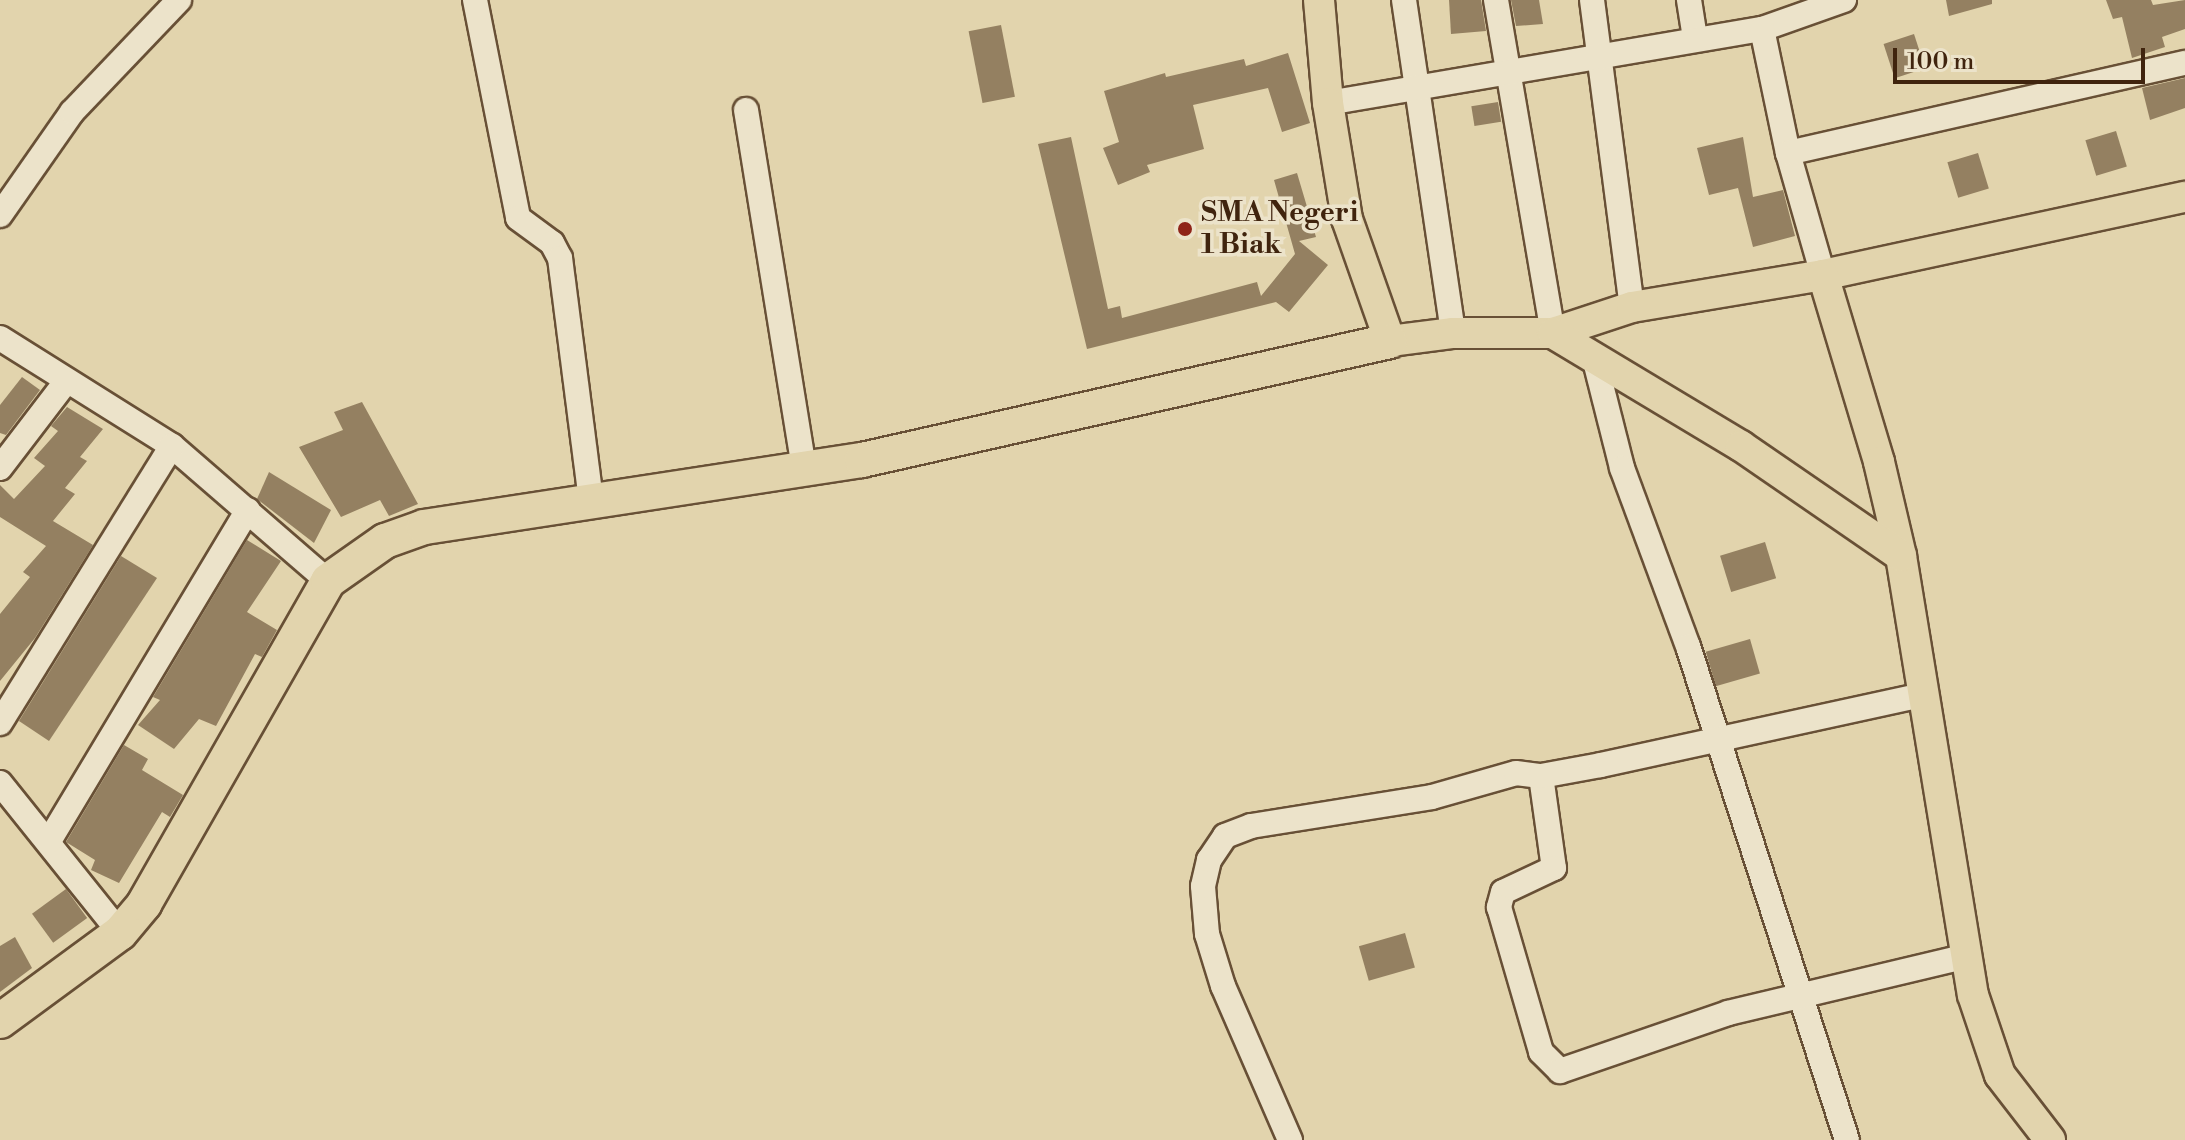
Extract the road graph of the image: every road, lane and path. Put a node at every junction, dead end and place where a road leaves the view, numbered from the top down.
1 (179, 0) edge
2 (475, 0) edge
3 (1319, 0) edge
4 (1404, 0) edge
5 (1496, 0) edge
6 (1592, 0) edge
7 (1689, 0) edge
8 (1844, 0) edge
9 (1762, 29) junction
10 (1695, 39) junction
11 (1600, 57) junction
12 (2185, 63) edge
13 (1508, 74) junction
14 (1419, 90) junction
15 (1328, 103) junction
16 (746, 110) dead end
17 (1788, 153) junction
18 (2185, 197) edge
19 (0, 215) edge
20 (1823, 275) junction
21 (1632, 307) junction
22 (1453, 333) junction
23 (1553, 333) junction
24 (0, 338) edge
25 (1390, 341) junction
26 (1594, 357) junction
27 (1628, 375) junction
28 (65, 383) junction
29 (172, 446) junction
30 (0, 468) edge
31 (804, 469) junction
32 (591, 501) junction
33 (248, 510) junction
34 (1901, 556) junction
35 (328, 581) junction
36 (1922, 695) junction
37 (0, 723) edge
38 (1718, 735) junction
39 (1541, 776) junction
40 (0, 783) edge
41 (49, 841) junction
42 (120, 933) junction
43 (1967, 956) junction
44 (1803, 995) junction
45 (0, 1021) edge
46 (1290, 1140) edge
47 (1847, 1140) edge
48 (2050, 1140) edge

1 - 19 street
2 - 32 street
3 - 15 main road
4 - 14 street
5 - 13 street
6 - 11 street
7 - 10 street
8 - 9 street
9 - 10 street
9 - 17 street
10 - 11 street
11 - 13 street
11 - 21 street
12 - 17 street
13 - 14 street
13 - 23 street
14 - 15 street
14 - 22 street
15 - 25 main road
16 - 31 street
17 - 20 street
18 - 20 main road
20 - 21 main road
20 - 34 main road
21 - 23 main road
21 - 27 main road
22 - 23 main road
22 - 25 main road
23 - 26 main road
24 - 28 street
25 - 31 highway
26 - 27 main road
26 - 38 street
27 - 34 main road
28 - 29 street
28 - 30 street
29 - 33 street
29 - 37 street
31 - 32 highway
32 - 35 highway
33 - 35 street
33 - 41 street
34 - 36 main road
35 - 42 highway
36 - 38 street
36 - 43 main road
38 - 39 street
38 - 44 street
39 - 44 street
39 - 46 street
40 - 41 street
41 - 42 street
42 - 45 highway
43 - 44 street
43 - 48 main road
44 - 47 street

